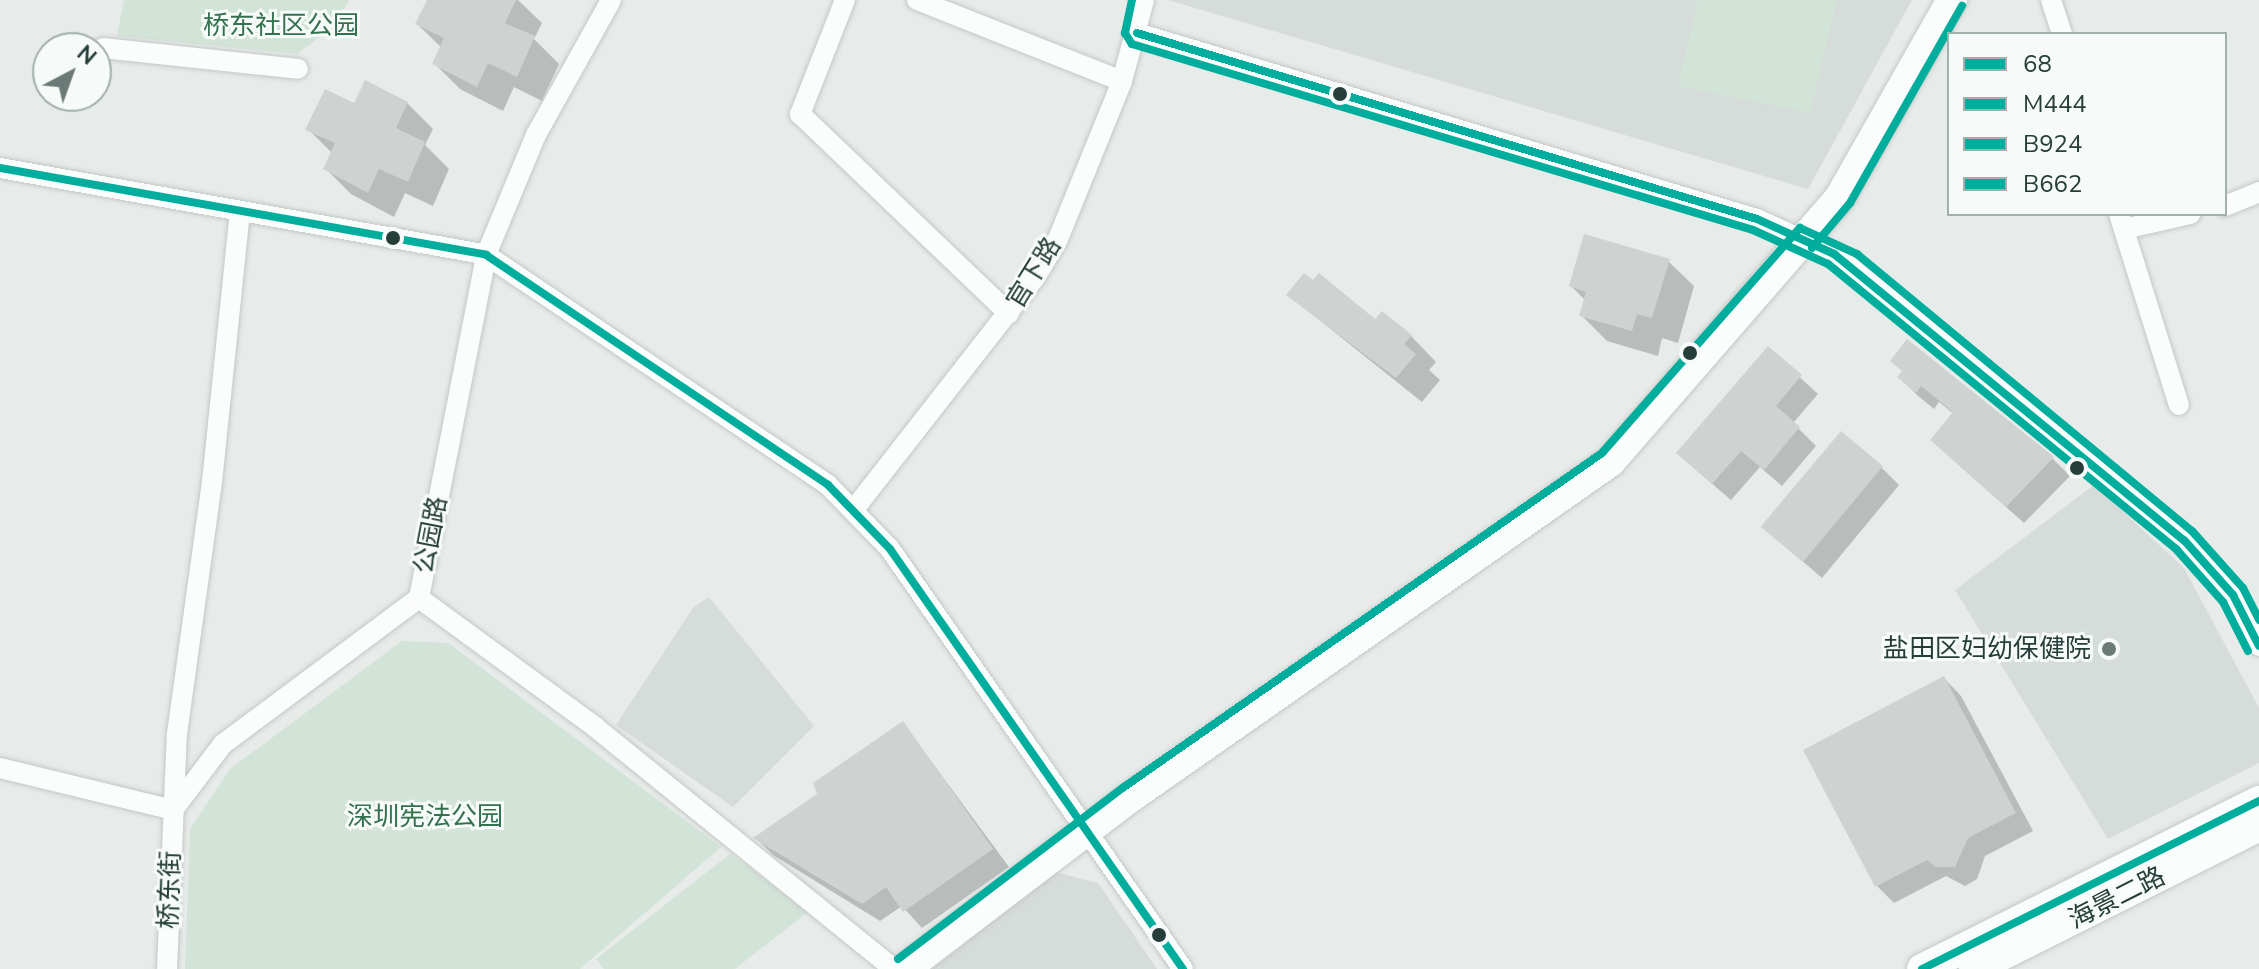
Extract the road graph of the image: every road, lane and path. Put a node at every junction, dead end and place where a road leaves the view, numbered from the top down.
1 (611, 0) edge
2 (845, 0) edge
3 (917, 0) edge
4 (1144, 0) edge
5 (1952, 0) edge
6 (2051, 0) edge
7 (2061, 32) edge
8 (1137, 33) junction
9 (112, 49) edge
10 (298, 69) dead end
11 (1122, 81) junction
12 (0, 168) edge
13 (2259, 192) edge
14 (2227, 205) edge
15 (240, 211) junction
16 (2173, 216) edge
17 (2121, 222) edge
18 (1803, 240) junction
19 (486, 255) junction
20 (1009, 314) junction
21 (2179, 405) dead end
22 (855, 508) junction
23 (419, 598) junction
24 (2259, 646) edge
25 (0, 768) edge
26 (2259, 801) edge
27 (173, 810) junction
28 (2259, 826) edge
29 (1087, 831) junction
30 (167, 969) edge
31 (894, 969) edge
32 (905, 969) edge
33 (1183, 969) edge
34 (1922, 969) edge
35 (1974, 969) edge

1 - 19 street, 公园路
2 - 20 street
3 - 11 street
4 - 8 street, 官下路
5 - 18 street
6 - 7 street
8 - 11 street, 官下路
8 - 18 street
9 - 10 street
11 - 20 street, 官下路
12 - 15 street
13 - 14 street
15 - 19 street
15 - 27 street, 桥东街
16 - 17 street
17 - 21 street
18 - 24 street
18 - 29 street
19 - 22 street
19 - 23 street, 公园路
20 - 22 street, 官下路
22 - 29 street
23 - 27 street, 公园路
23 - 31 street
25 - 27 street
26 - 34 street, 海景二路
27 - 30 street, 桥东街
28 - 35 street, 海景二路
29 - 32 street
29 - 33 street

